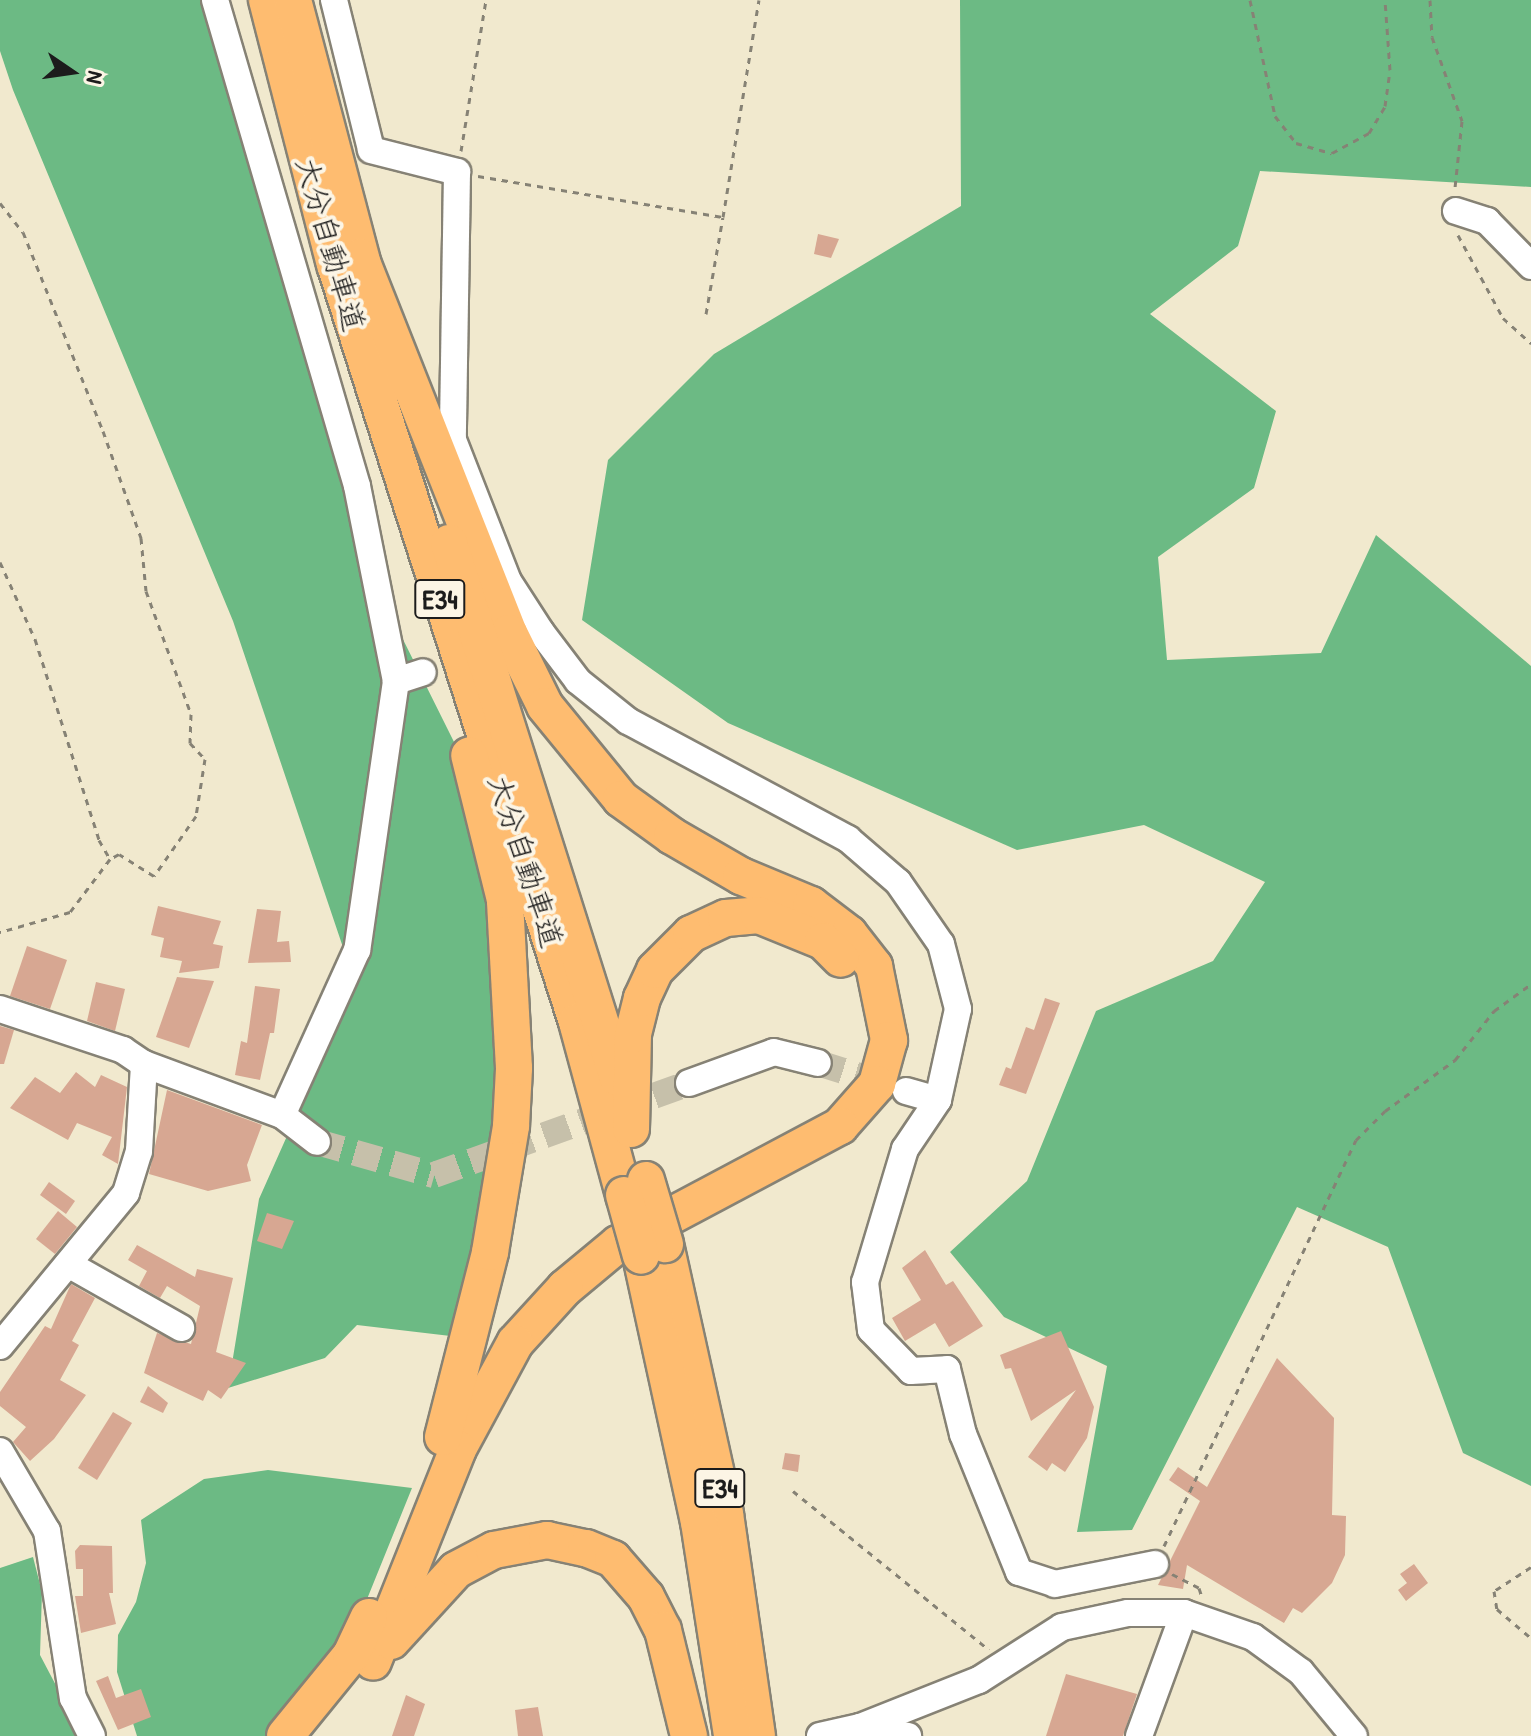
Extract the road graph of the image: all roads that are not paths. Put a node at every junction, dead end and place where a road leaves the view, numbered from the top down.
1 (215, 0) edge
2 (267, 0) edge
3 (293, 0) edge
4 (334, 0) edge
5 (1456, 211) road end
6 (360, 257) junction
7 (1531, 266) edge
8 (397, 467) junction
9 (423, 672) dead end
10 (396, 681) junction
11 (0, 1009) edge
12 (818, 1063) tunnel mouth
13 (144, 1064) junction
14 (689, 1083) tunnel mouth
15 (906, 1091) tunnel mouth
16 (938, 1100) junction
17 (282, 1115) junction
18 (631, 1129) junction
19 (317, 1142) tunnel mouth
20 (635, 1187) junction
21 (653, 1250) junction
22 (68, 1264) junction
23 (181, 1328) dead end
24 (0, 1346) edge
25 (443, 1437) junction
26 (0, 1451) edge
27 (1155, 1564) road end
28 (1184, 1613) junction
29 (373, 1662) junction
30 (860, 1727) junction
31 (92, 1736) edge
32 (285, 1736) edge
33 (314, 1736) edge
34 (689, 1736) edge
35 (732, 1736) edge
36 (757, 1736) edge
37 (820, 1736) edge
38 (908, 1736) edge
39 (1139, 1736) edge
40 (1354, 1736) edge

1 - 10 street
2 - 8 highway, 大分自動車道 / E34
3 - 6 highway, 大分自動車道 / E34
4 - 16 street
5 - 7 street
6 - 18 highway, 大分自動車道 / E34
6 - 29 highway
8 - 20 highway, 大分自動車道 / E34
8 - 25 highway
9 - 10 street
10 - 17 street
11 - 13 street
12 - 14 street
13 - 17 street
13 - 22 street
15 - 16 street
16 - 27 street
17 - 19 street
18 - 20 highway, 大分自動車道 / E34
18 - 25 highway
20 - 21 highway, 大分自動車道 / E34, bridge
21 - 35 highway, 大分自動車道 / E34
21 - 36 highway, 大分自動車道 / E34
22 - 23 street
22 - 24 street
25 - 32 highway
26 - 31 street
28 - 30 street
28 - 39 street
28 - 40 street
29 - 33 highway
29 - 34 highway
30 - 37 street
30 - 38 street

